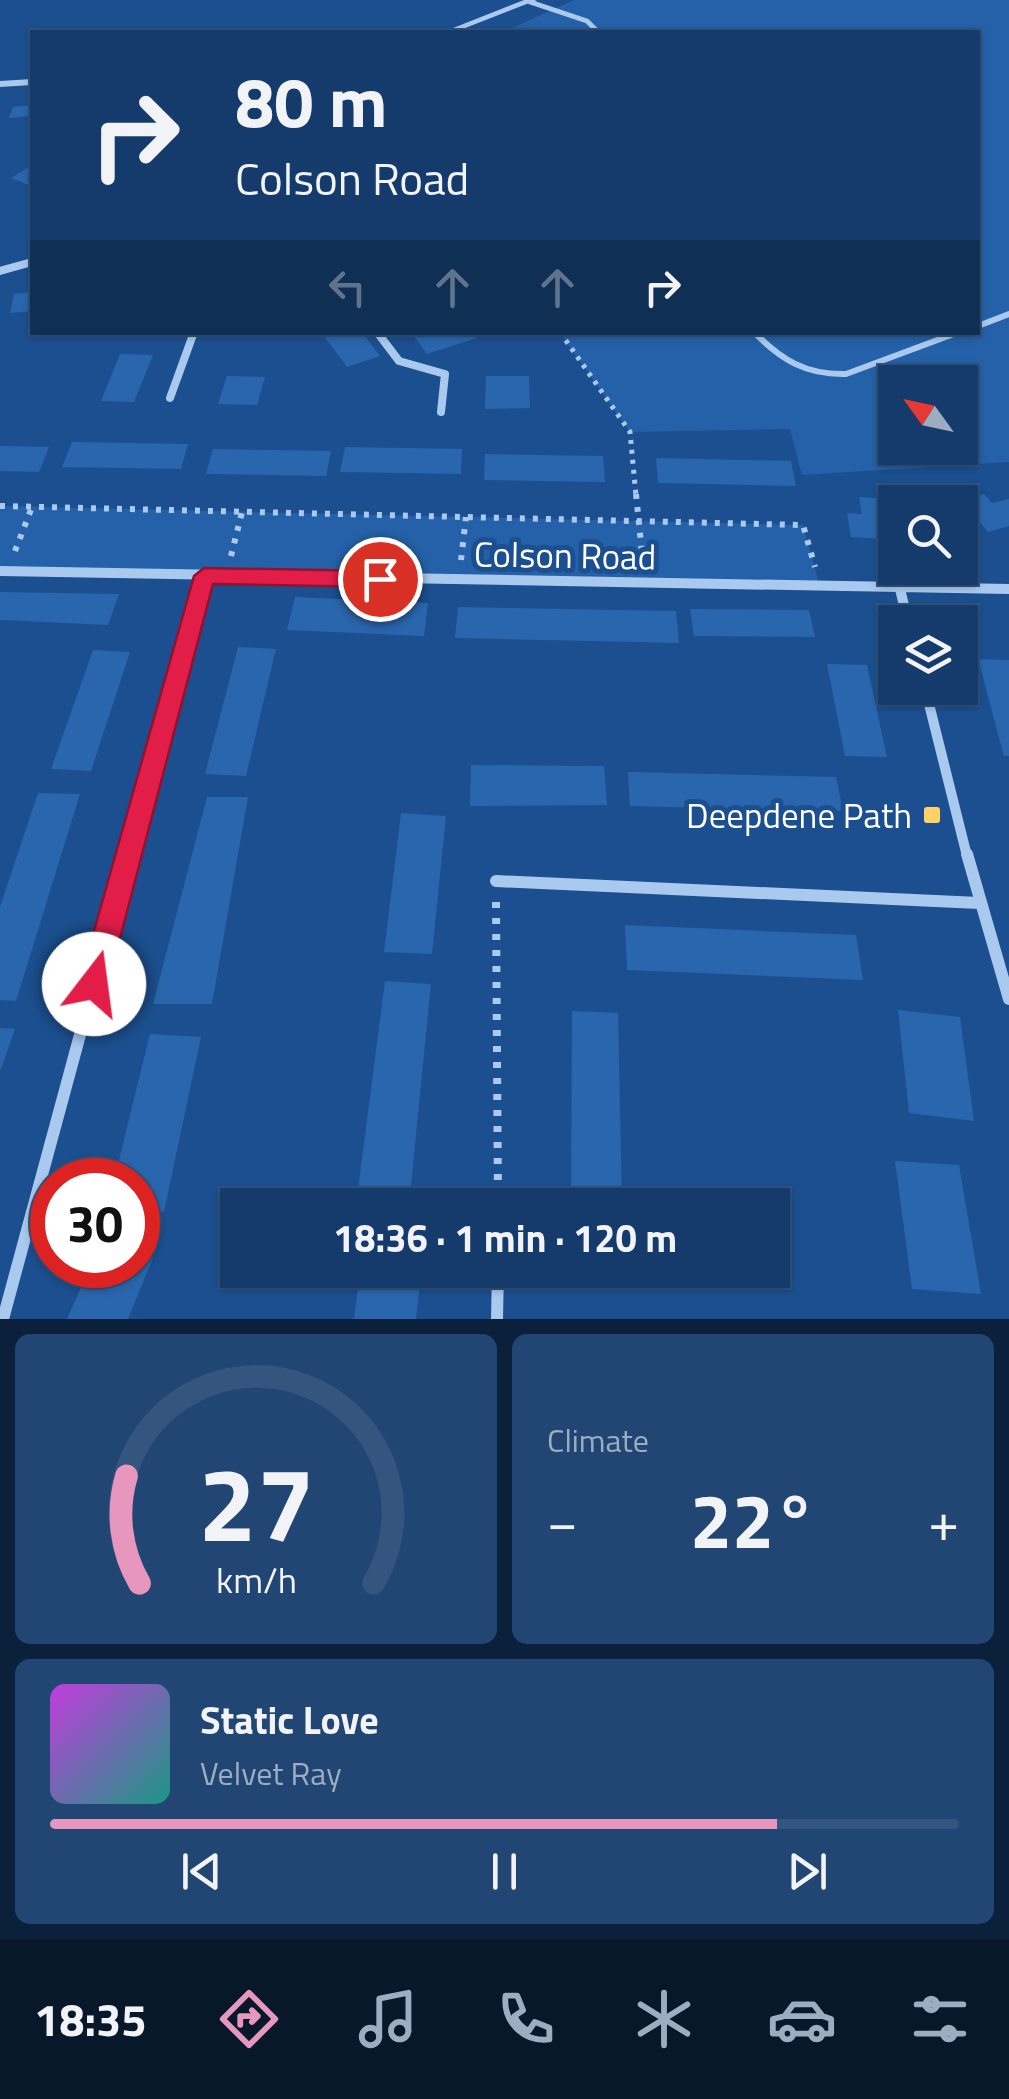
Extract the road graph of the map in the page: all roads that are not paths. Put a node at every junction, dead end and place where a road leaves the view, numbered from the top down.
1 (531, 1) edge
2 (453, 30) edge
3 (596, 30) edge
4 (30, 82) edge
5 (0, 84) edge
6 (30, 262) edge
7 (0, 270) edge
8 (1009, 314) edge
9 (980, 325) edge
10 (193, 335) edge
11 (379, 335) edge
12 (757, 335) edge
13 (951, 335) edge
14 (170, 398) dead end
15 (441, 412) dead end
16 (4, 571) edge
17 (204, 576) junction
18 (900, 589) junction
19 (1009, 589) edge
20 (904, 605) edge
21 (929, 705) edge
22 (496, 881) road end
23 (979, 902) junction
24 (1009, 999) edge
25 (498, 1288) edge
26 (3, 1319) edge
27 (497, 1319) edge

1 - 2 street
1 - 3 lane
4 - 5 street
6 - 7 street
8 - 9 lane
10 - 14 street
11 - 15 street
12 - 13 lane
16 - 17 street, Colson Road
17 - 18 street, Colson Road
17 - 26 street
18 - 19 street, Colson Road
18 - 20 street
21 - 23 street
22 - 23 street
23 - 24 street
25 - 27 street

